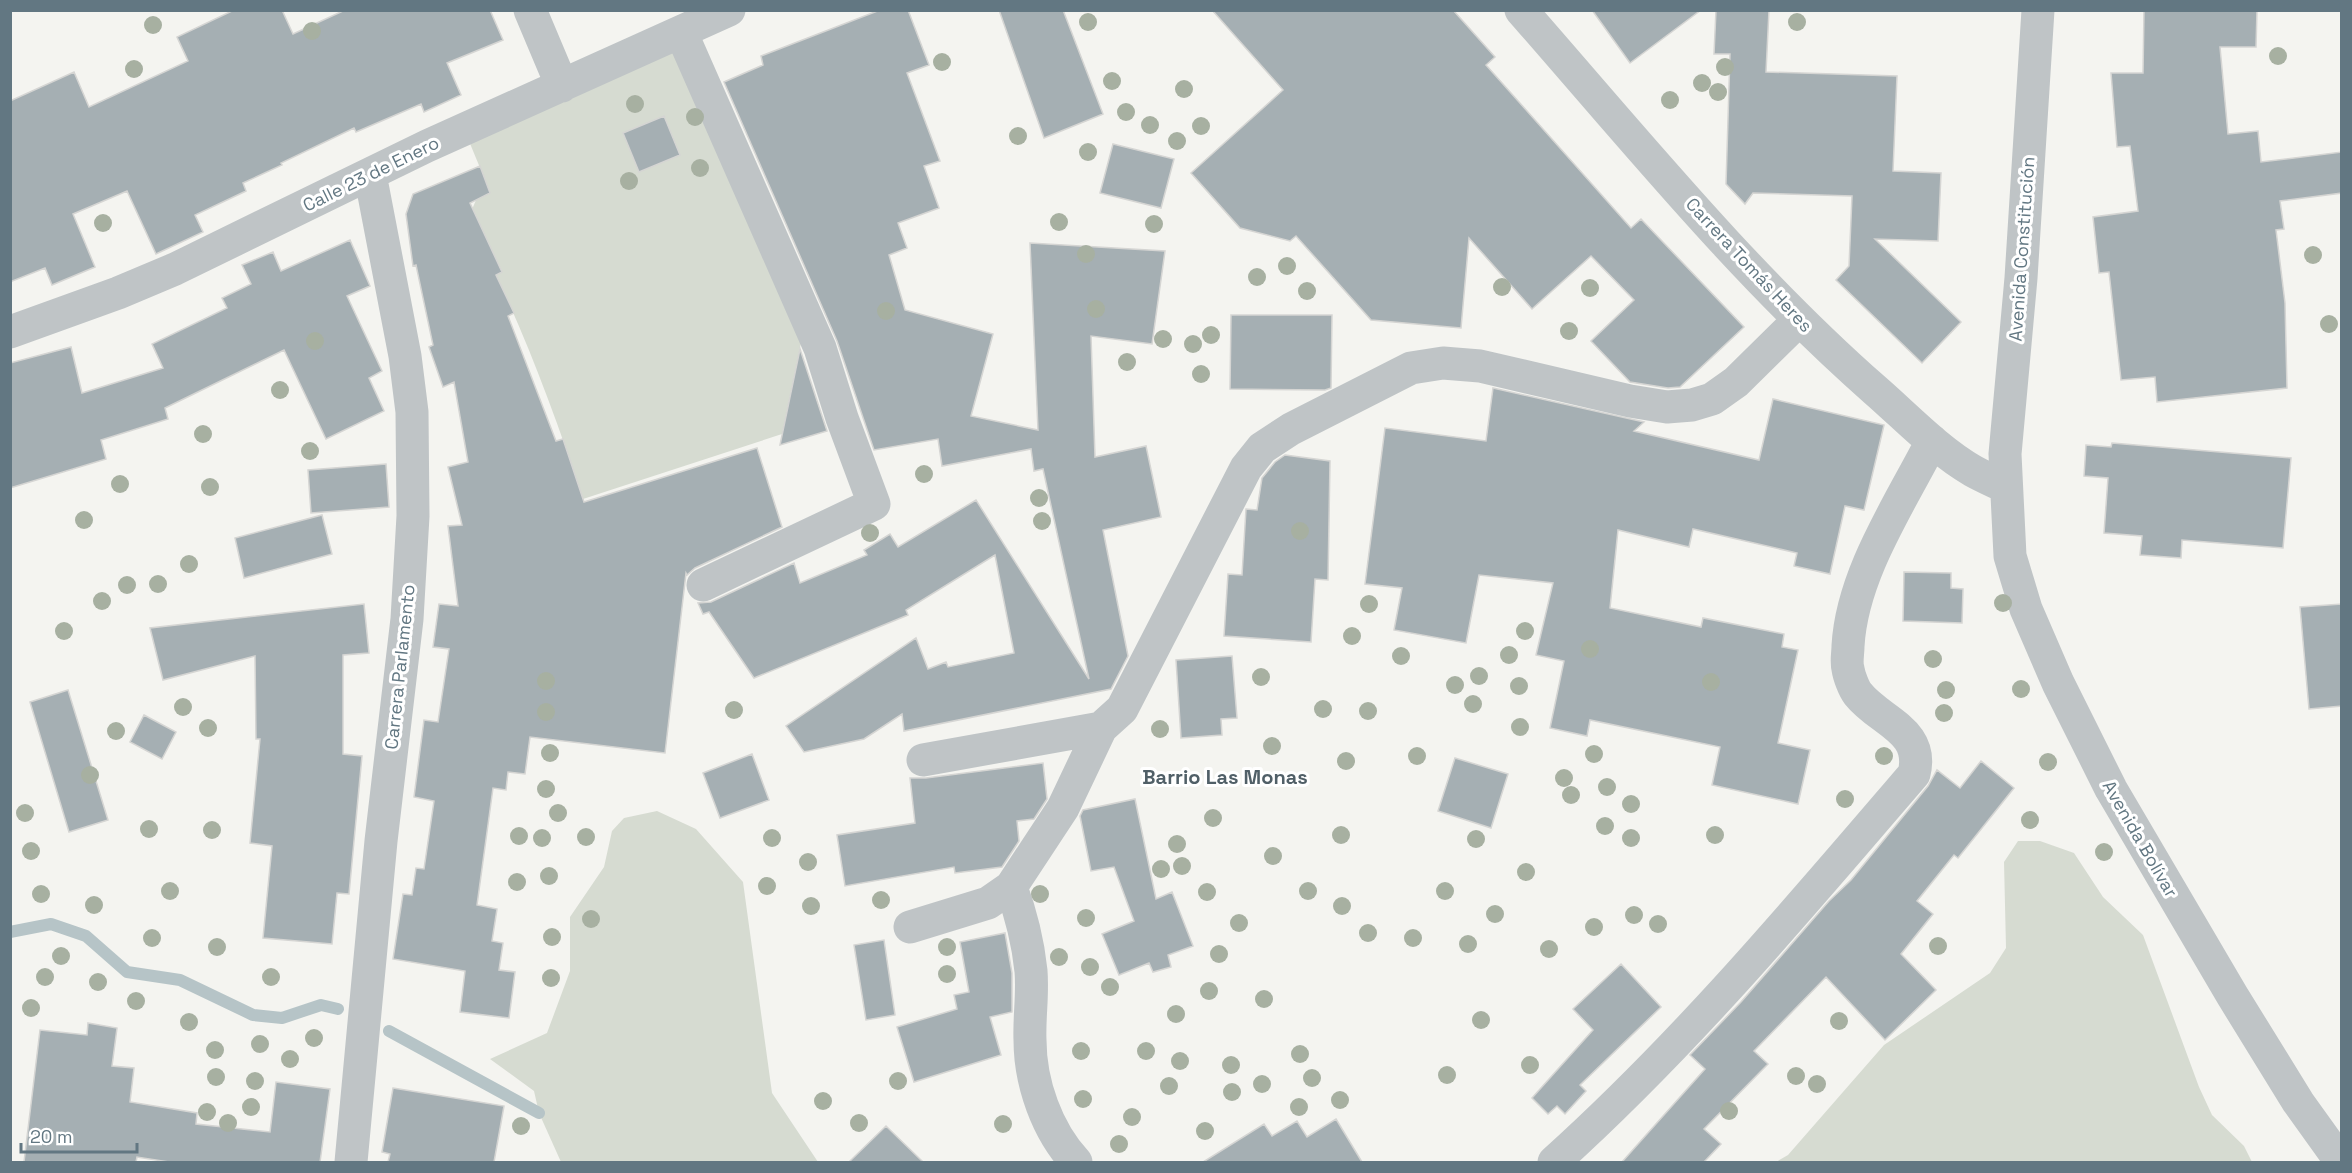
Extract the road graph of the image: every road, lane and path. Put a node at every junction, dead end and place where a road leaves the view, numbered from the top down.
1 (530, 10) edge
2 (729, 10) edge
3 (1521, 10) edge
4 (2038, 10) edge
5 (681, 32) junction
6 (562, 86) junction
7 (370, 174) junction
8 (1799, 320) junction
9 (10, 332) edge
10 (1932, 441) junction
11 (2006, 487) junction
12 (703, 585) dead end
13 (1101, 729) junction
14 (923, 760) dead end
15 (1011, 887) junction
16 (910, 927) dead end
17 (351, 1162) edge
18 (1076, 1162) edge
19 (1554, 1162) edge
20 (2341, 1162) edge

1 - 6 street
2 - 5 street, Calle 23 de Enero
3 - 8 street, Carrera Tomás Heres
4 - 11 street, Avenida Constitución
5 - 6 street, Calle 23 de Enero
5 - 12 street
6 - 7 street, Calle 23 de Enero
7 - 9 street, Calle 23 de Enero
7 - 17 street, Carrera Parlamento
8 - 10 street, Carrera Tomás Heres
8 - 13 street
10 - 11 street, Carrera Tomás Heres
10 - 19 street
11 - 20 street, Avenida Bolívar
13 - 14 street
13 - 15 street
15 - 16 street
15 - 18 street

